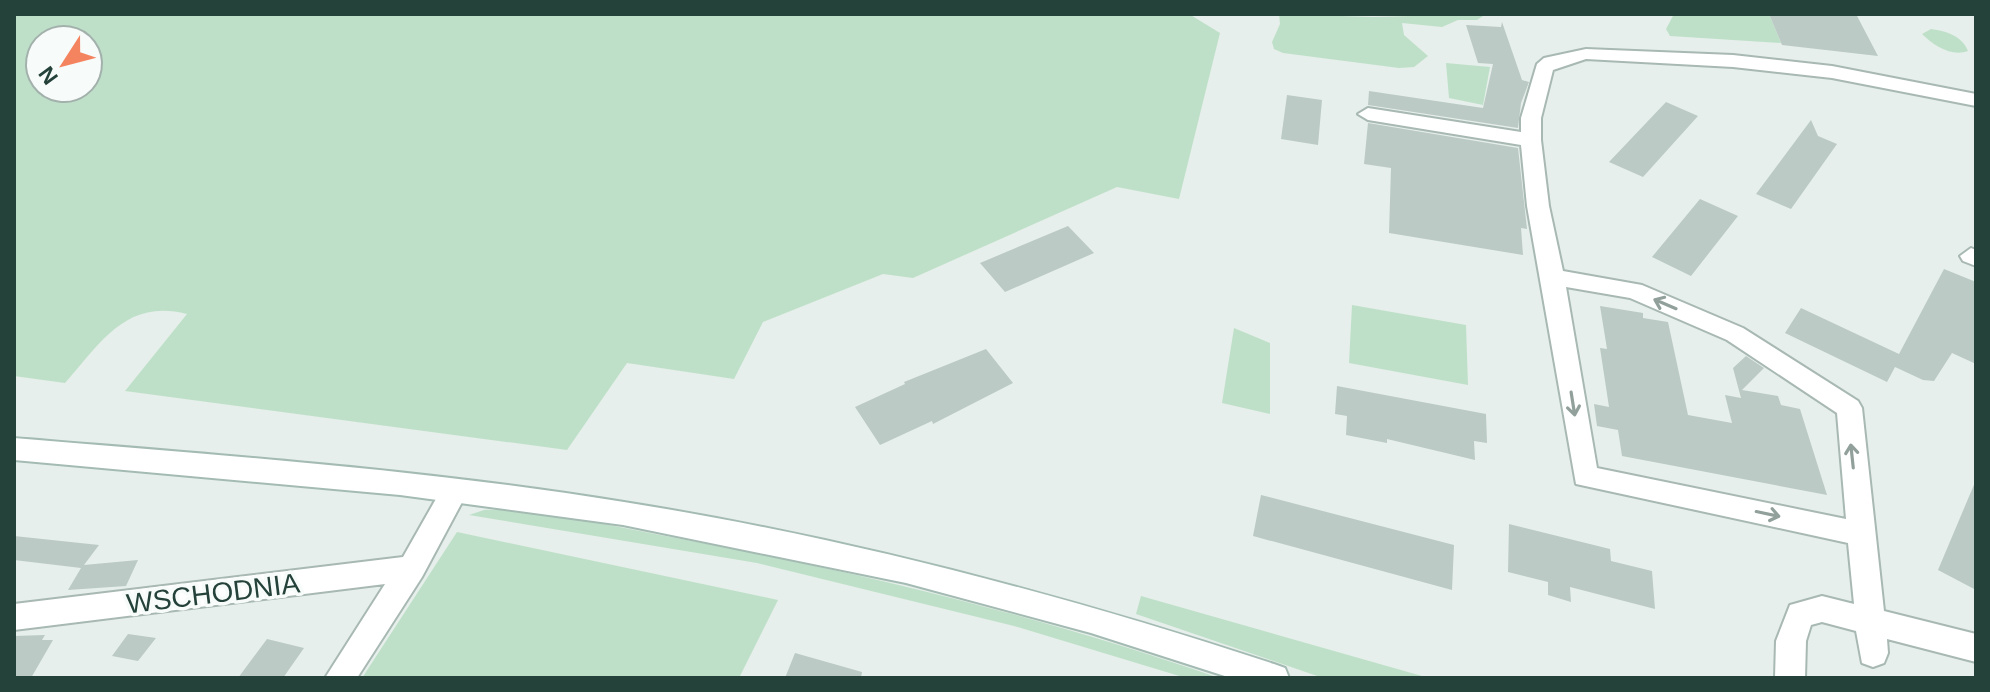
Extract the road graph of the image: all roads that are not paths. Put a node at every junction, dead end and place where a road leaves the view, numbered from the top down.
1 (1976, 100) edge
2 (1368, 114) dead end
3 (1531, 140) junction
4 (1553, 277) junction
5 (14, 449) edge
6 (455, 491) junction
7 (1860, 534) junction
8 (412, 568) junction
9 (14, 617) edge
10 (1869, 619) junction
11 (1976, 648) edge
12 (1873, 653) dead end
13 (340, 678) edge
14 (1274, 678) edge
15 (1790, 678) edge

1 - 3 street
2 - 3 street
3 - 4 street
7 -> 4 street
4 -> 7 street
5 - 6 street
6 - 8 street
6 - 14 street
7 - 10 street
8 - 9 street, WSCHODNIA
8 - 13 street
10 - 11 street
10 - 12 street
10 - 15 street

